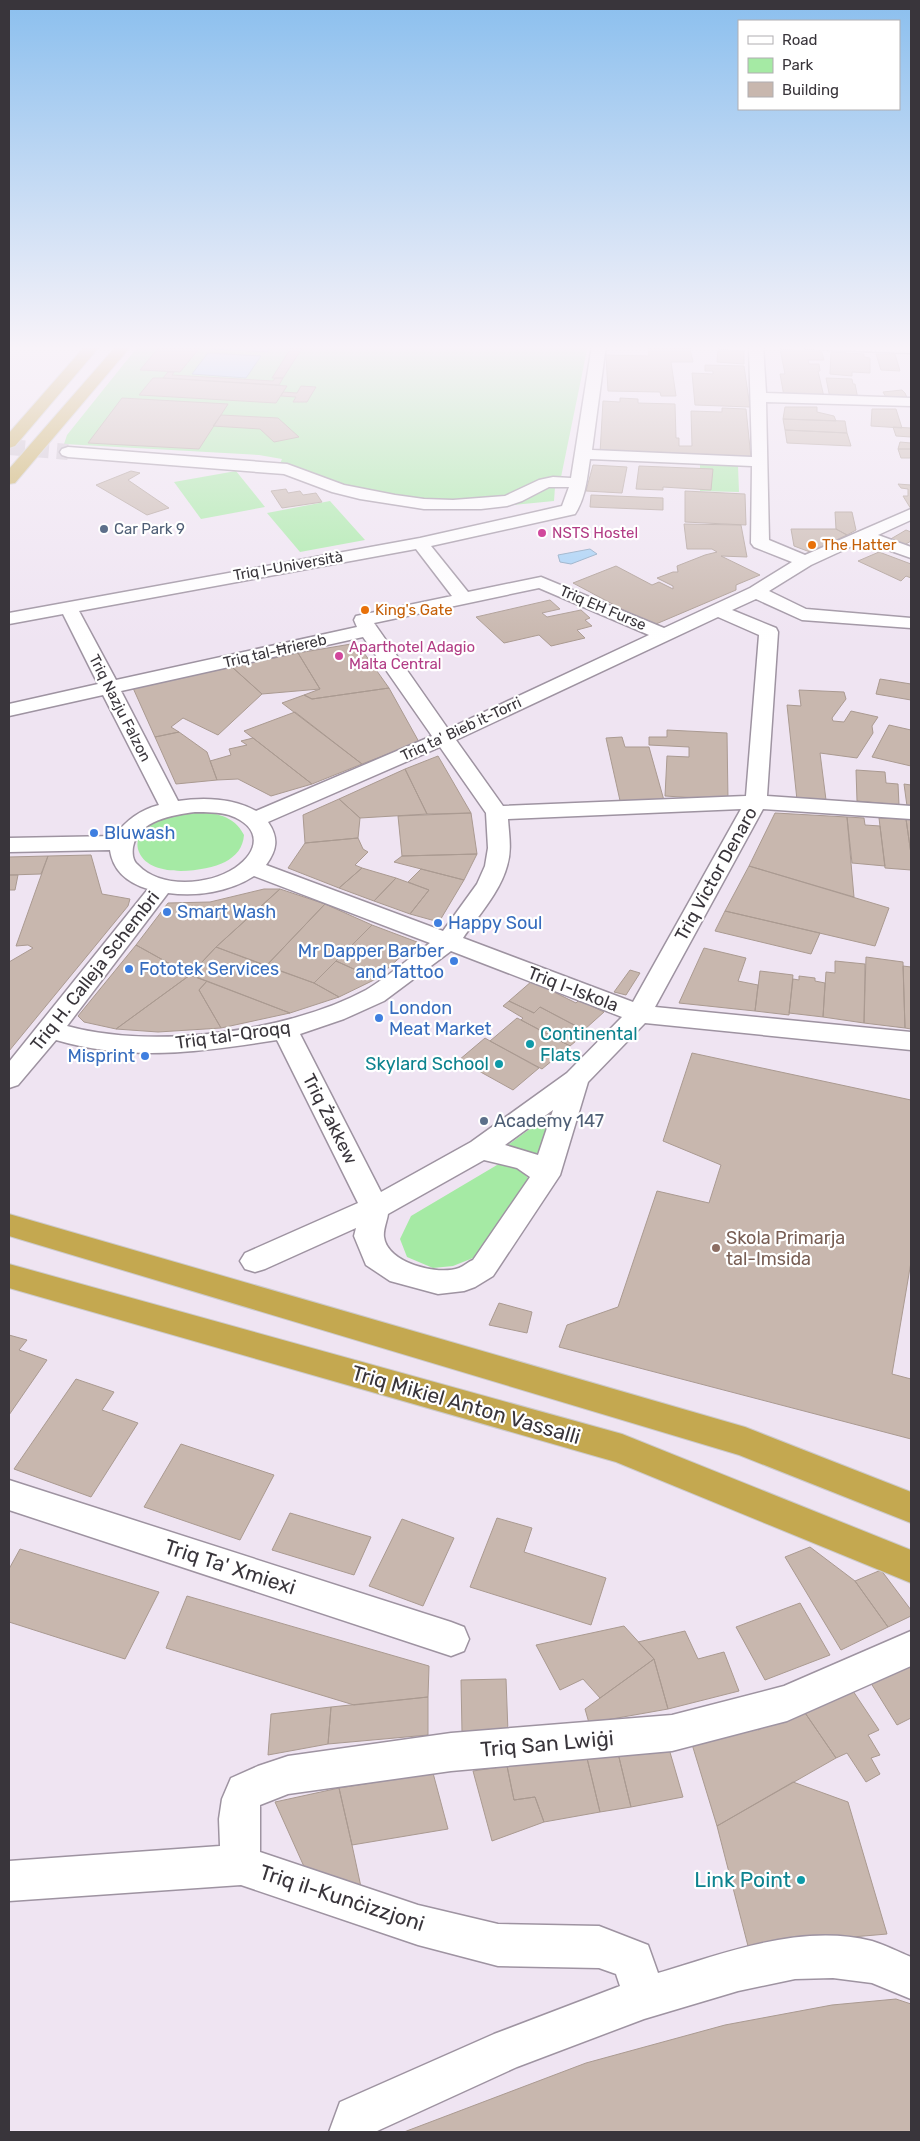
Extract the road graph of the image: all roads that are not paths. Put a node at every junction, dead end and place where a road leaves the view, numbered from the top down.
1 (38, 445) edge
2 (48, 445) edge
3 (584, 445) edge
4 (759, 445) edge
5 (68, 452) tunnel mouth
6 (583, 454) junction
7 (759, 462) junction
8 (9, 480) edge
9 (579, 483) junction
10 (9, 495) edge
11 (911, 514) edge
12 (862, 535) junction
13 (420, 542) junction
14 (911, 553) edge
15 (805, 561) junction
16 (756, 592) junction
17 (464, 599) junction
18 (69, 608) junction
19 (717, 610) junction
20 (802, 614) junction
21 (9, 618) edge
22 (911, 622) edge
23 (368, 630) junction
24 (769, 632) junction
25 (664, 635) junction
26 (111, 688) junction
27 (9, 710) edge
28 (444, 738) junction
29 (756, 802) junction
30 (171, 808) junction
31 (497, 813) junction
32 (911, 813) edge
33 (255, 820) junction
34 (121, 843) junction
35 (9, 845) edge
36 (252, 867) junction
37 (162, 886) junction
38 (448, 942) junction
39 (639, 1014) junction
40 (50, 1030) junction
41 (285, 1030) junction
42 (911, 1041) edge
43 (9, 1079) edge
44 (576, 1079) junction
45 (481, 1149) junction
46 (546, 1175) junction
47 (375, 1208) junction
48 (9, 1225) edge
49 (255, 1261) dead end
50 (9, 1276) edge
51 (9, 1494) edge
52 (911, 1508) edge
53 (911, 1567) edge
54 (451, 1639) dead end
55 (911, 1648) edge
56 (241, 1865) junction
57 (9, 1881) edge
58 (911, 1978) edge
59 (644, 1998) junction
60 (351, 2132) edge

1 - 8 highway
2 - 10 highway
3 - 6 street
4 - 7 street
5 - 9 street
6 - 7 street
6 - 9 street
7 - 15 street
9 - 13 street, Triq l-Università
11 - 12 street, Triq ta' Bieb it-Torri
12 - 14 street
12 - 15 street, Triq ta' Bieb it-Torri
13 - 17 street
13 - 18 street, Triq l-Università
15 - 16 street, Triq ta' Bieb it-Torri
16 - 19 street, Triq ta' Bieb it-Torri
16 - 20 street
17 - 23 street
17 - 25 street, Triq EH Furse
18 - 21 street, Triq l-Università
18 - 26 street, Triq Nazju Falzon
19 - 24 street
19 - 25 street, Triq ta' Bieb it-Torri
20 - 22 street
20 - 24 street
23 - 26 street, Triq tal-Ħriereb
23 - 28 street
24 - 29 street, Triq Victor Denaro
25 - 28 street, Triq ta' Bieb it-Torri
26 - 27 street, Triq tal-Ħriereb
26 - 30 street, Triq Nazju Falzon
28 - 31 street
28 - 33 street, Triq ta' Bieb it-Torri
29 - 31 street
29 - 32 street
29 - 39 street, Triq Victor Denaro
30 - 33 street
30 - 34 street
31 - 38 street, Triq tal-Qroqq
33 - 36 street
34 - 35 street
34 - 37 street
36 - 37 street
36 - 38 street, Triq l-Iskola
37 - 40 street, Triq H. Calleja Schembri
38 - 39 street, Triq l-Iskola
38 - 41 street, Triq tal-Qroqq
39 - 42 street, Triq l-Iskola
39 - 44 street, Triq Victor Denaro
40 - 41 street, Triq tal-Qroqq
40 - 43 street, Triq H. Calleja Schembri
41 - 47 street, Triq Żakkew
44 - 45 street, Triq Victor Denaro
44 - 46 street, Triq Victor Denaro
45 - 46 street
45 - 47 street, Triq Victor Denaro
46 - 47 street, Triq Victor Denaro
47 - 49 street, Triq Victor Denaro
48 - 52 highway
50 - 53 highway, Triq Mikiel Anton Vassalli
51 - 54 street, Triq Ta' Xmiexi
55 - 56 street, Triq San Lwiġi
56 - 57 street, Triq il-Kunċizzjoni
56 - 59 street, Triq il-Kunċizzjoni
58 - 59 street
59 - 60 street

